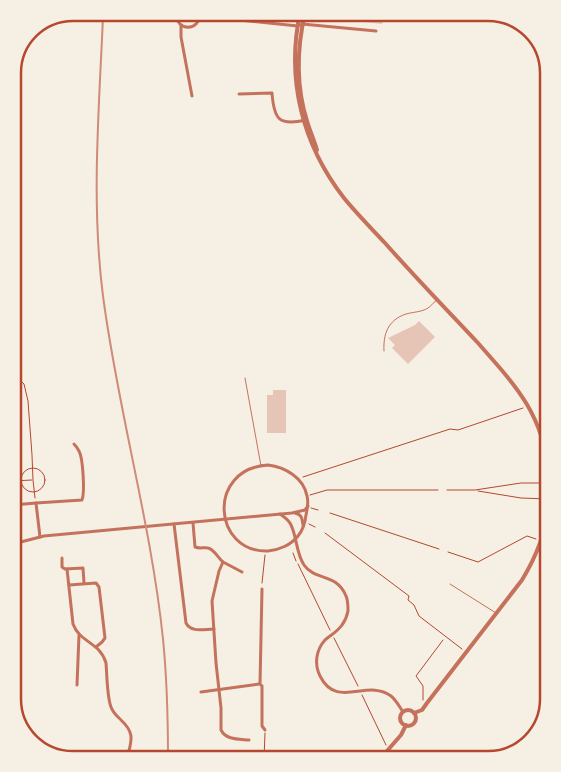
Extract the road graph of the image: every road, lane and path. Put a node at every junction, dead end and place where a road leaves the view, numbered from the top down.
1 (178, 21) edge
2 (198, 21) edge
3 (264, 21) edge
4 (300, 21) edge
5 (302, 21) edge
6 (181, 25) junction
7 (300, 25) junction
8 (376, 31) dead end
9 (239, 94) dead end
10 (192, 96) dead end
11 (305, 120) junction
12 (437, 299) junction
13 (384, 351) dead end
14 (245, 378) dead end
15 (21, 382) edge
16 (528, 406) junction
17 (540, 431) edge
18 (74, 444) dead end
19 (261, 466) junction
20 (32, 468) junction
21 (21, 478) edge
22 (298, 479) junction
23 (21, 480) edge
24 (33, 480) junction
25 (21, 483) edge
26 (540, 483) edge
27 (438, 490) dead end
28 (446, 490) dead end
29 (475, 490) junction
30 (35, 492) junction
31 (307, 496) junction
32 (540, 499) edge
33 (36, 504) junction
34 (21, 505) edge
35 (309, 507) junction
36 (318, 510) dead end
37 (292, 513) junction
38 (330, 513) dead end
39 (280, 514) junction
40 (226, 519) junction
41 (193, 523) junction
42 (174, 524) junction
43 (309, 524) dead end
44 (304, 526) junction
45 (315, 528) dead end
46 (325, 533) dead end
47 (40, 537) junction
48 (296, 539) junction
49 (540, 541) edge
50 (21, 542) edge
51 (540, 543) edge
52 (439, 549) dead end
53 (265, 551) junction
54 (448, 552) dead end
55 (293, 553) dead end
56 (62, 558) dead end
57 (223, 562) junction
58 (67, 569) junction
59 (242, 572) dead end
60 (84, 584) junction
61 (450, 584) dead end
62 (69, 585) junction
63 (262, 589) joint
64 (497, 614) junction
65 (214, 628) junction
66 (332, 634) junction
67 (80, 635) junction
68 (443, 640) dead end
69 (96, 648) junction
70 (467, 652) junction
71 (260, 684) junction
72 (77, 686) dead end
73 (358, 687) dead end
74 (219, 690) junction
75 (201, 692) dead end
76 (366, 703) dead end
77 (427, 703) junction
78 (403, 712) junction
79 (414, 714) junction
80 (406, 725) junction
81 (265, 730) joint
82 (249, 740) dead end
83 (384, 743) dead end
84 (129, 751) edge
85 (264, 751) edge
86 (388, 751) edge

1 - 6 street
2 - 6 street
3 - 7 street
4 - 7 street
5 - 7 street
6 - 10 street
7 - 8 street
7 - 11 street
9 - 11 street
11 - 12 street
12 - 13 lane
12 - 16 street
14 - 19 lane
15 - 20 path
16 - 17 street
16 - 22 path
18 - 33 street
19 - 22 street
19 - 40 street
20 - 21 path
20 - 24 path
20 - 30 path
22 - 31 street
23 - 24 path
24 - 30 path
25 - 30 path
26 - 29 path
27 - 31 path
28 - 29 path
29 - 32 path
30 - 33 path
31 - 35 street
33 - 34 street
33 - 47 street
35 - 36 path
35 - 37 street
35 - 44 street
37 - 39 street
37 - 44 street
38 - 52 path
39 - 40 street
39 - 48 street
40 - 41 street
40 - 53 street
41 - 42 street
41 - 57 street
42 - 47 street
42 - 65 street
43 - 45 path
44 - 48 street
46 - 70 path
47 - 50 street
48 - 53 street
48 - 66 street
49 - 54 path
51 - 64 street
53 - 63 path
55 - 66 path
56 - 58 street
57 - 59 street
57 - 65 street
58 - 60 street
58 - 62 street
60 - 62 street
60 - 69 street
61 - 64 lane
62 - 67 street
63 - 71 street
64 - 70 street
65 - 74 street
66 - 73 path
66 - 78 street
67 - 69 street
67 - 72 street
68 - 77 path
69 - 84 street
70 - 77 street
71 - 74 street
71 - 81 street
74 - 75 street
74 - 82 street
76 - 83 path
77 - 79 street
78 - 79 street
78 - 80 street
79 - 80 street
80 - 86 street
81 - 85 path

